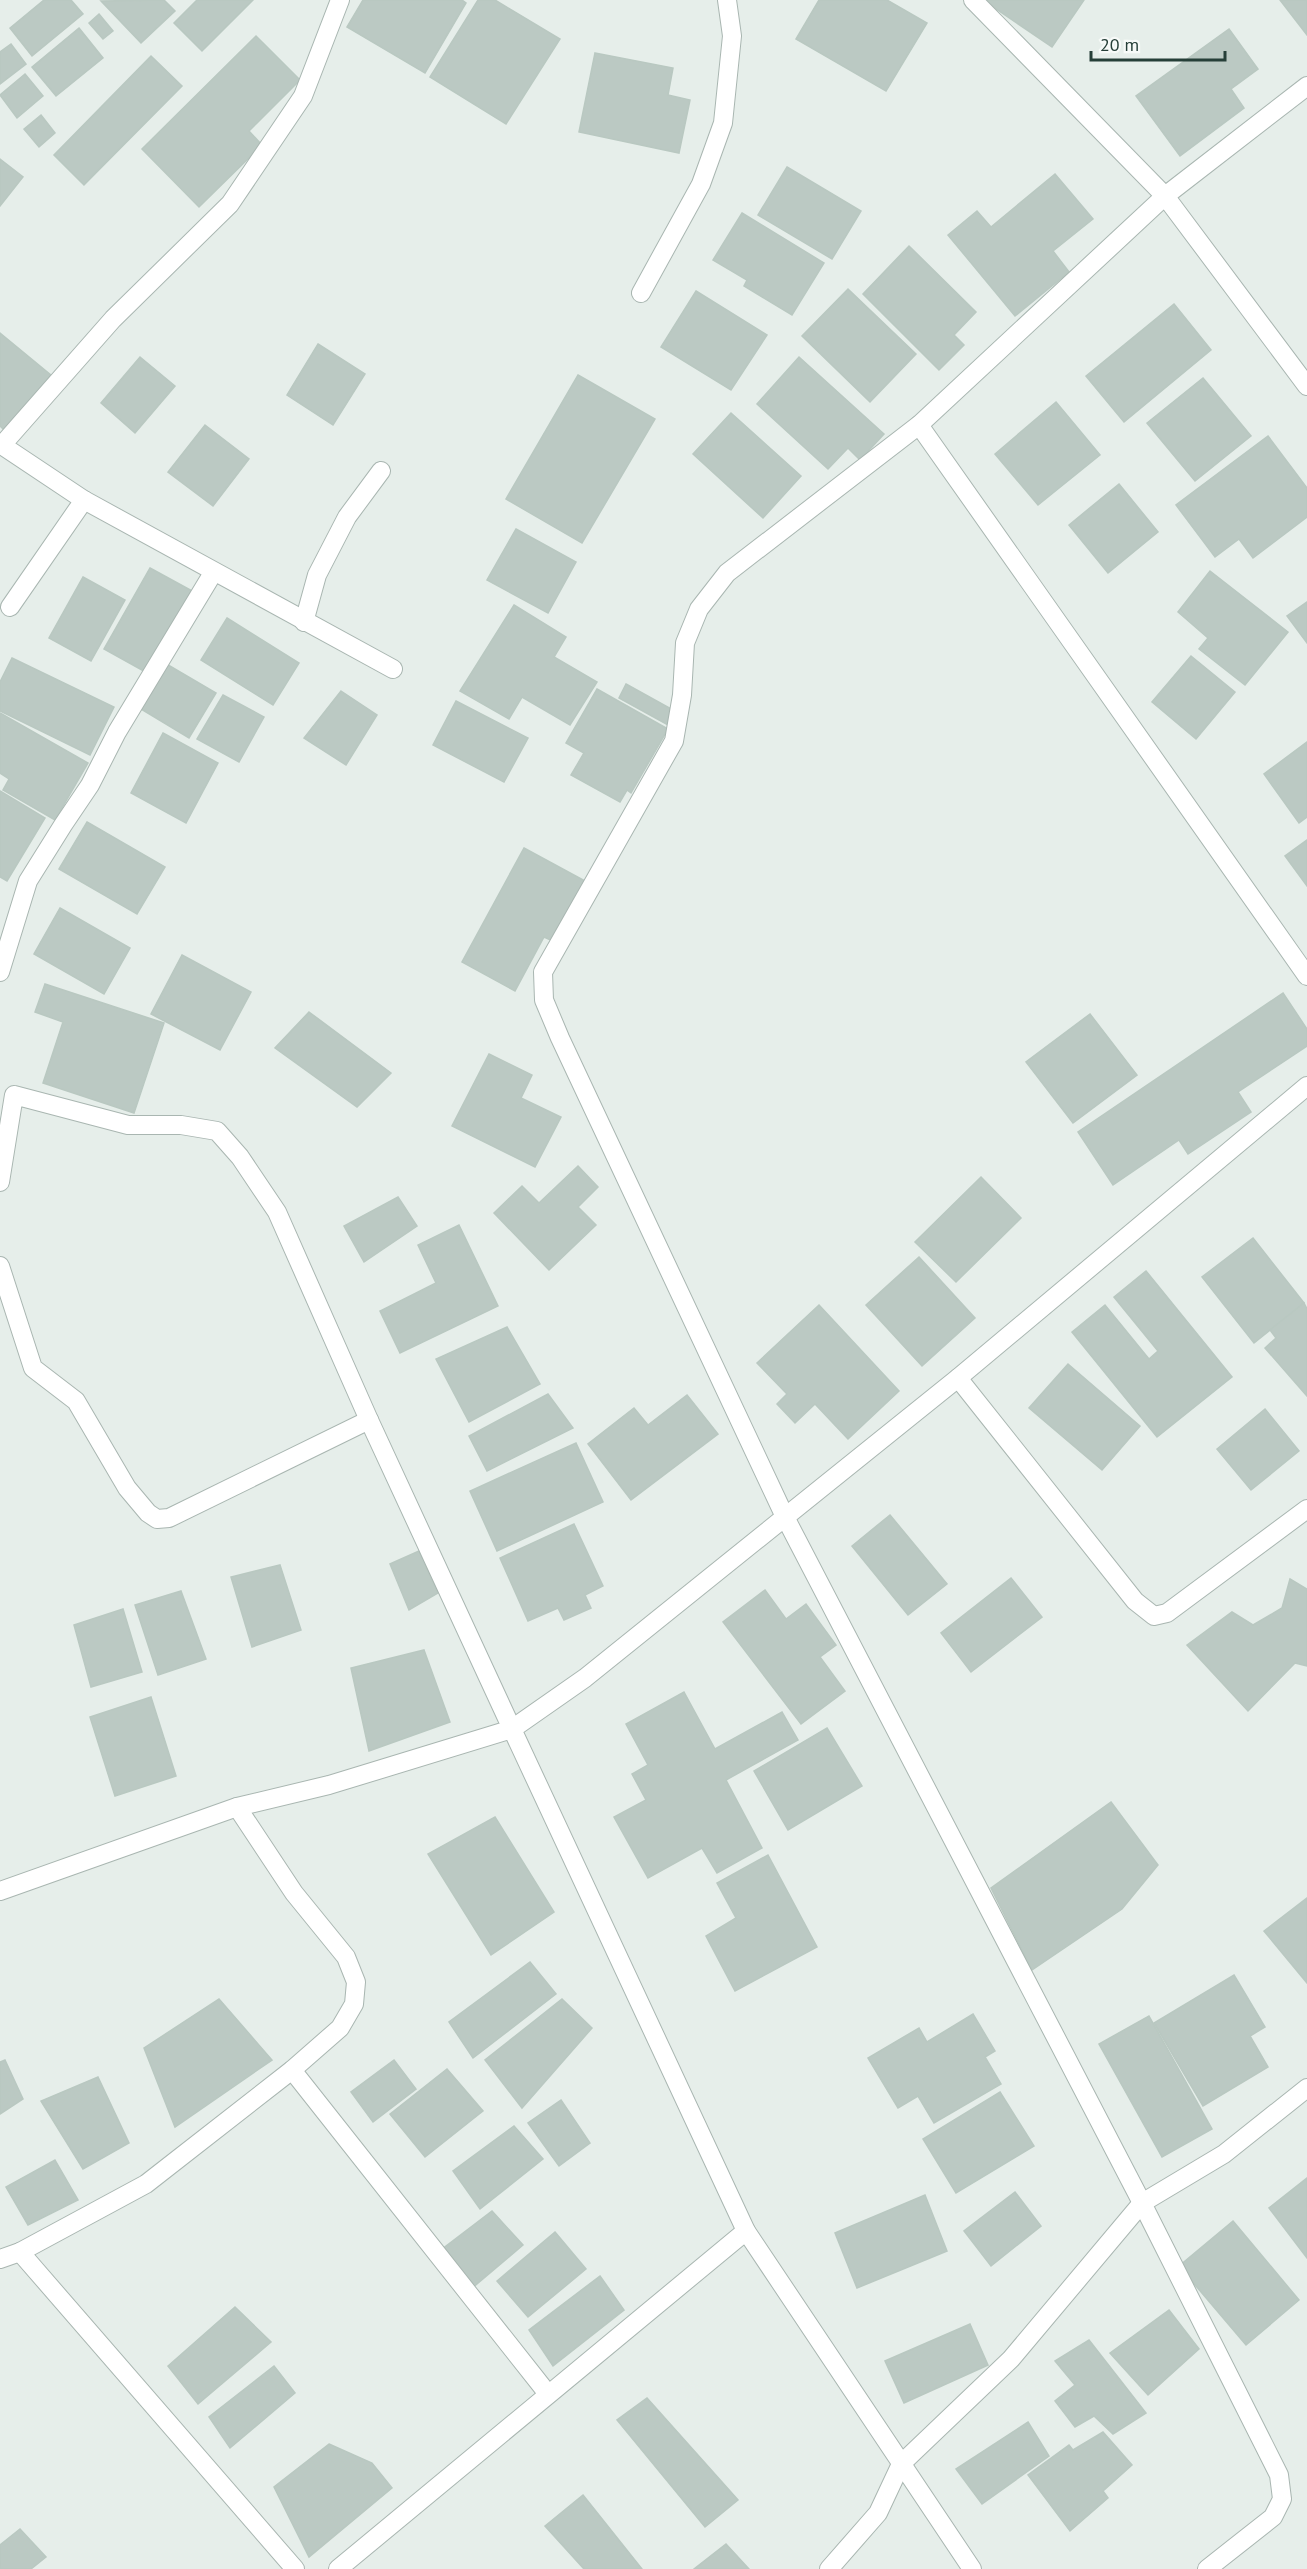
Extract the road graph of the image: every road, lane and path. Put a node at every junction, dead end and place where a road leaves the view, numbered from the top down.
1 (340, 0) edge
2 (727, 0) edge
3 (973, 0) edge
4 (1307, 86) edge
5 (1166, 196) junction
6 (641, 293) dead end
7 (1307, 386) edge
8 (919, 425) junction
9 (1, 445) edge
10 (381, 471) dead end
11 (84, 500) junction
12 (213, 573) junction
13 (10, 607) dead end
14 (304, 622) junction
15 (393, 669) dead end
16 (0, 972) edge
17 (1307, 976) edge
18 (1307, 1086) edge
19 (0, 1182) edge
20 (0, 1266) edge
21 (958, 1378) junction
22 (369, 1420) junction
23 (1307, 1509) edge
24 (785, 1517) junction
25 (512, 1729) junction
26 (237, 1807) junction
27 (0, 1891) edge
28 (292, 2070) junction
29 (1307, 2088) edge
30 (1142, 2203) junction
31 (746, 2231) junction
32 (20, 2252) junction
33 (0, 2259) edge
34 (548, 2394) junction
35 (901, 2464) junction
36 (295, 2569) edge
37 (338, 2569) edge
38 (829, 2569) edge
39 (972, 2569) edge
40 (1207, 2569) edge

1 - 9 street
2 - 6 street
3 - 5 street
4 - 5 street
5 - 7 street
5 - 8 street
8 - 17 street
8 - 24 street
9 - 11 street
10 - 14 street
11 - 12 street
11 - 13 street
12 - 14 street
12 - 16 street
14 - 15 street
18 - 21 street
19 - 22 street
20 - 22 street
21 - 23 street
21 - 24 street
22 - 25 street
24 - 25 street
24 - 30 street
25 - 26 street
25 - 31 street
26 - 27 street
26 - 28 street
28 - 32 street
28 - 34 street
29 - 30 street
30 - 35 street
30 - 40 street
31 - 34 street
31 - 35 street
32 - 33 street
32 - 36 street
34 - 37 street
35 - 38 street
35 - 39 street

